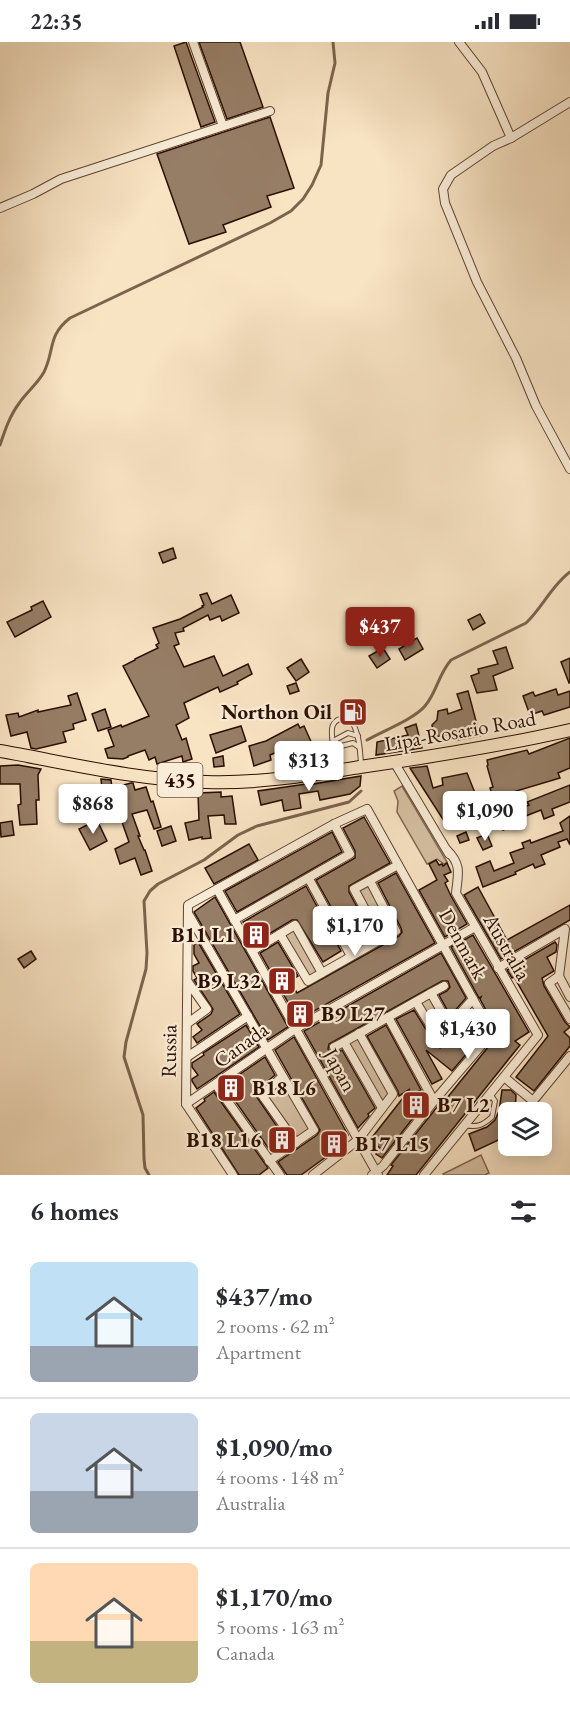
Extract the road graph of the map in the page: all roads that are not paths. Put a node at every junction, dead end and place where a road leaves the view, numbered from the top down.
1 (193, 42) edge
2 (459, 42) edge
3 (570, 102) edge
4 (270, 111) dead end
5 (224, 126) junction
6 (511, 138) junction
7 (0, 208) edge
8 (570, 469) edge
9 (570, 730) edge
10 (358, 736) junction
11 (333, 741) junction
12 (360, 747) junction
13 (0, 751) edge
14 (334, 751) junction
15 (394, 762) junction
16 (365, 767) junction
17 (332, 772) junction
18 (334, 824) junction
19 (398, 865) junction
20 (309, 879) junction
21 (370, 881) junction
22 (217, 889) junction
23 (188, 914) junction
24 (234, 920) junction
25 (475, 927) junction
26 (280, 934) junction
27 (381, 939) junction
28 (443, 945) junction
29 (252, 951) junction
30 (351, 956) junction
31 (498, 968) junction
32 (322, 973) junction
33 (559, 976) junction
34 (188, 982) junction
35 (444, 986) dead end
36 (431, 993) junction
37 (570, 998) edge
38 (473, 999) junction
39 (416, 1002) junction
40 (565, 1010) junction
41 (248, 1016) junction
42 (388, 1017) junction
43 (570, 1019) edge
44 (188, 1023) junction
45 (449, 1025) junction
46 (295, 1029) junction
47 (359, 1034) junction
48 (345, 1042) junction
49 (334, 1047) dead end
50 (266, 1049) junction
51 (570, 1056) edge
52 (187, 1058) junction
53 (282, 1077) junction
54 (504, 1077) junction
55 (216, 1085) junction
56 (490, 1094) junction
57 (434, 1101) junction
58 (186, 1104) junction
59 (382, 1108) junction
60 (465, 1125) junction
61 (358, 1140) junction
62 (296, 1143) junction
63 (269, 1161) junction
64 (376, 1174) edge
65 (233, 1175) edge
66 (280, 1175) edge
67 (313, 1175) edge
68 (424, 1175) edge

1 - 5 street
2 - 6 street
3 - 6 street
4 - 5 street
5 - 7 street
6 - 8 street
9 - 15 main road, Lipa-Rosario Road / 435
10 - 11 lane
10 - 11 lane
10 - 12 lane
11 - 14 lane
12 - 14 lane
12 - 16 lane
13 - 17 main road, Lipa-Rosario Road / 435
14 - 17 lane
15 - 16 main road, Lipa-Rosario Road / 435
15 - 25 street, Australia
16 - 17 main road, Lipa-Rosario Road / 435
18 - 19 street, Denmark
18 - 20 street
18 - 22 street
19 - 21 street
19 - 28 street, Denmark
20 - 24 street
20 - 30 street
21 - 27 street
21 - 27 street
22 - 23 street
22 - 24 street, Japan
23 - 34 street, Russia
23 - 41 street
24 - 29 street, Japan
25 - 28 street, Canada
25 - 31 street, Australia
26 - 29 street
26 - 32 street
26 - 32 street
27 - 30 street
28 - 38 street, Denmark
28 - 46 street, Canada
29 - 46 street, Japan
30 - 32 street
31 - 33 street
31 - 54 street, Australia
33 - 37 street
33 - 40 street
34 - 44 street, Russia
34 - 44 street
35 - 36 street
36 - 39 street
36 - 45 street
37 - 40 street
38 - 45 street
38 - 57 street, Denmark
39 - 42 street
39 - 45 street
40 - 43 street
41 - 50 street
41 - 52 street
42 - 47 street
42 - 57 street
44 - 52 street, Russia
46 - 50 street, Canada
46 - 61 street, Japan
47 - 48 street
47 - 59 street
48 - 49 street
48 - 59 street
50 - 53 street
50 - 55 street, Canada
51 - 54 street
52 - 58 street, Russia
53 - 62 street
53 - 62 street
54 - 56 street, Australia
55 - 58 street, Canada
55 - 63 street
56 - 60 street, Australia
56 - 60 lane
57 - 64 street, Denmark
58 - 65 street, Russia
59 - 61 street
60 - 68 street, Australia
61 - 64 street, Japan
61 - 67 street
62 - 63 street
63 - 66 street

